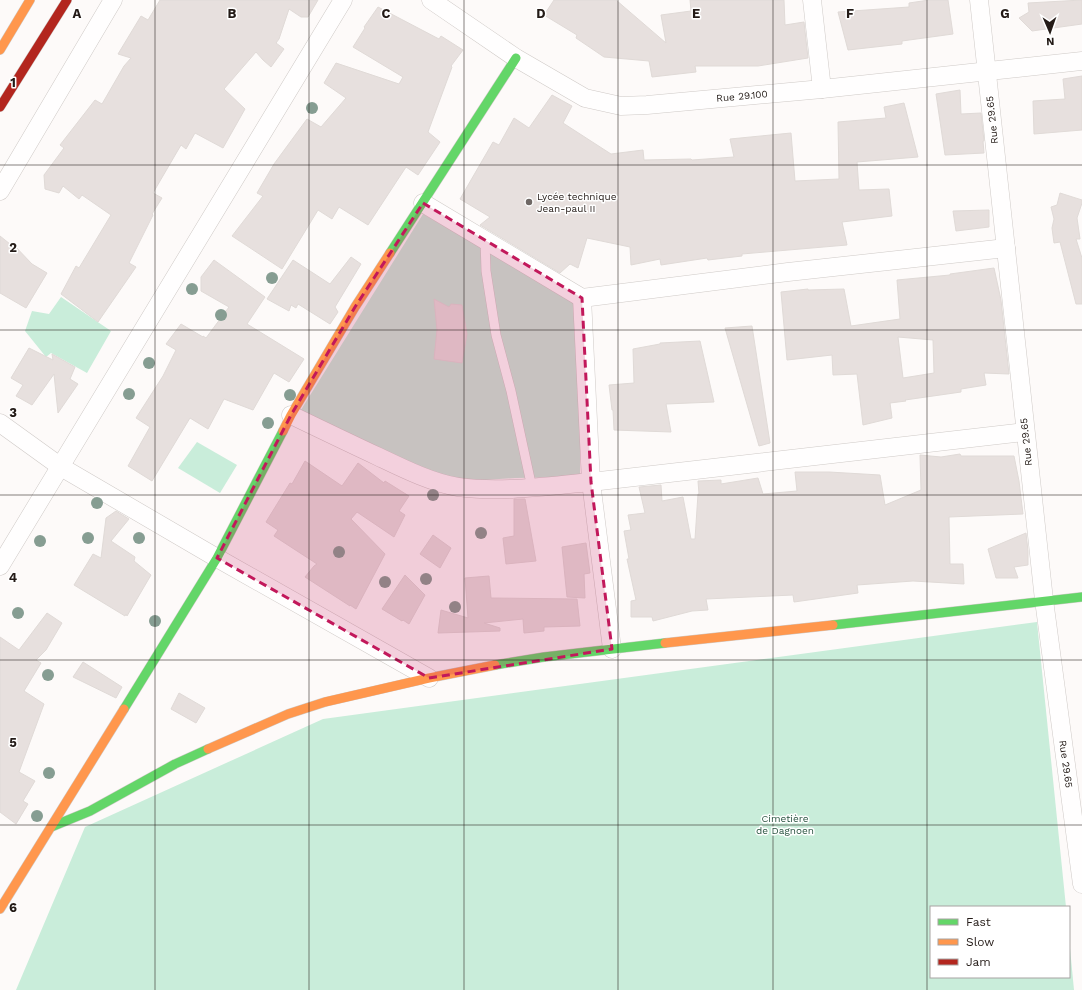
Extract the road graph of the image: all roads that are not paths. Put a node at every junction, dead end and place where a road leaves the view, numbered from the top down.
1 (30, 0) edge
2 (67, 0) edge
3 (114, 0) edge
4 (343, 0) edge
5 (431, 0) edge
6 (812, 0) edge
7 (979, 0) edge
8 (0, 50) edge
9 (516, 58) junction
10 (1082, 61) edge
11 (987, 72) junction
12 (822, 89) junction
13 (0, 107) edge
14 (0, 191) edge
15 (423, 203) junction
16 (485, 240) junction
17 (1006, 248) junction
18 (582, 298) junction
19 (291, 415) junction
20 (0, 423) edge
21 (1025, 432) junction
22 (61, 467) junction
23 (591, 482) junction
24 (532, 488) junction
25 (217, 558) junction
26 (0, 566) edge
27 (1082, 597) edge
28 (1044, 600) junction
29 (612, 649) junction
30 (429, 678) junction
31 (51, 827) junction
32 (1082, 884) edge
33 (0, 909) edge

1 - 8 street
2 - 13 street
3 - 14 street
4 - 22 street
5 - 9 street, Rue 29.100
6 - 12 street
7 - 11 street, Rue 29.65
9 - 12 street, Rue 29.100
9 - 15 street
10 - 11 street, Rue 29.100
11 - 12 street, Rue 29.100
11 - 17 street, Rue 29.65
15 - 16 street
15 - 19 street
16 - 18 street
16 - 24 lane
17 - 18 street
17 - 21 street, Rue 29.65
18 - 23 street
19 - 24 street
19 - 25 street
20 - 22 street
21 - 23 street
21 - 28 street, Rue 29.65
22 - 25 street
22 - 26 street
23 - 24 street
23 - 29 street
25 - 30 street
25 - 31 street
27 - 28 street
28 - 29 street
28 - 32 street, Rue 29.65
29 - 30 street
30 - 31 street
31 - 33 street

